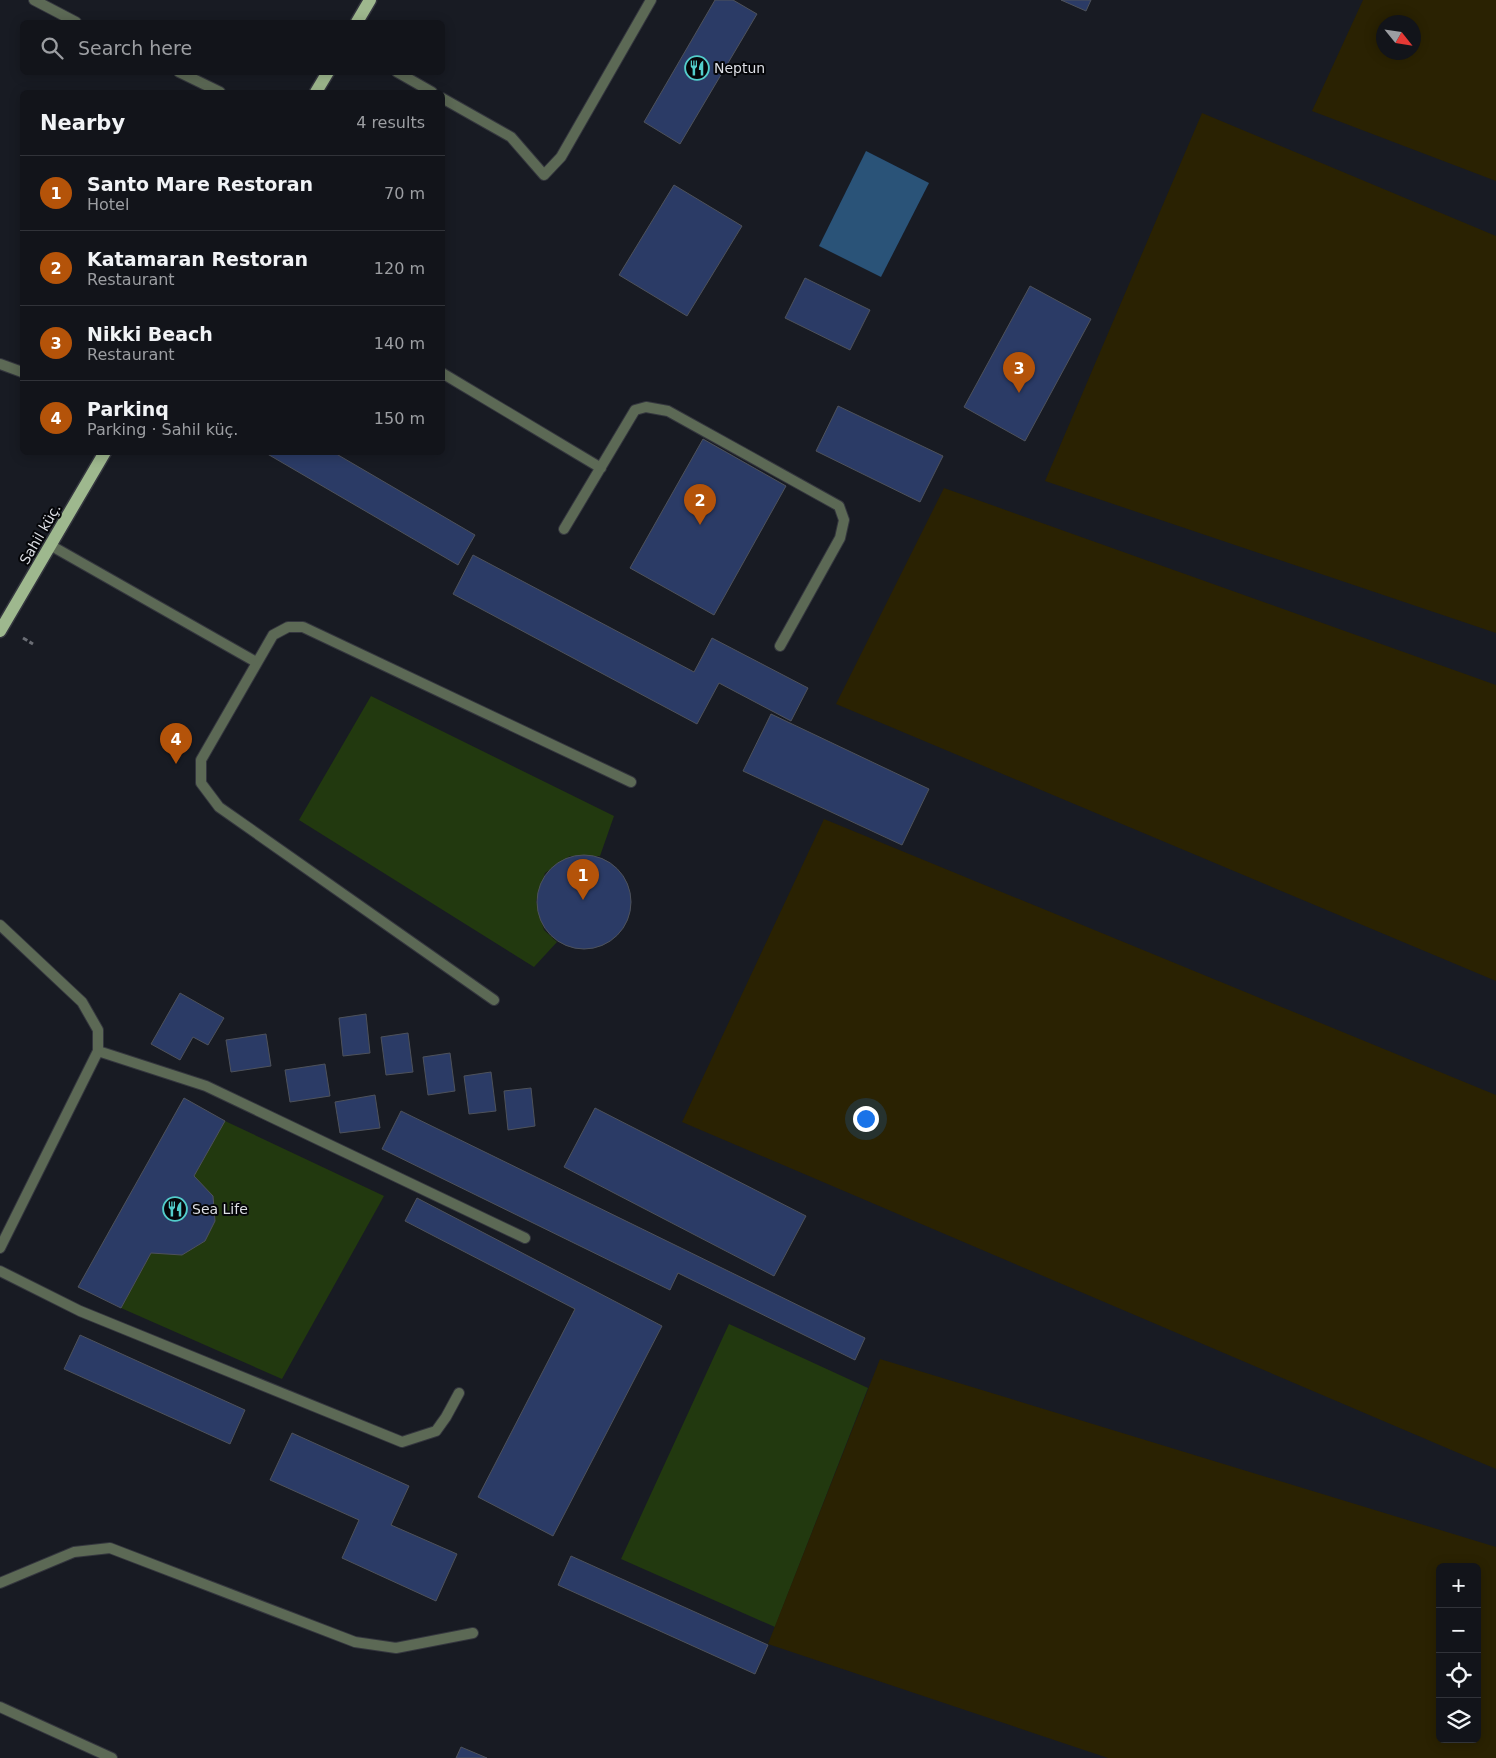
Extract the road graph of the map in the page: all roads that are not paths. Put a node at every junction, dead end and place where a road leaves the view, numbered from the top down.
1 (34, 0) edge
2 (370, 0) edge
3 (651, 0) edge
4 (72, 20) edge
5 (358, 20) edge
6 (185, 75) edge
7 (326, 75) edge
8 (402, 75) edge
9 (216, 90) edge
10 (317, 90) edge
11 (428, 90) edge
12 (445, 100) edge
13 (0, 364) edge
14 (20, 371) edge
15 (445, 375) edge
16 (103, 455) edge
17 (602, 468) junction
18 (564, 529) dead end
19 (50, 545) junction
20 (0, 632) edge
21 (780, 646) dead end
22 (256, 662) junction
23 (630, 782) dead end
24 (0, 925) edge
25 (494, 1000) dead end
26 (98, 1051) junction
27 (525, 1238) dead end
28 (0, 1248) edge
29 (0, 1271) edge
30 (459, 1393) dead end
31 (0, 1583) edge
32 (473, 1633) dead end
33 (0, 1707) edge
34 (112, 1758) edge

1 - 4 street
2 - 5 main road
3 - 12 street
6 - 9 street
7 - 10 main road
8 - 11 street
13 - 14 street
15 - 17 street
16 - 19 main road, Sahil küç.
17 - 18 street
17 - 21 street
19 - 20 main road, Sahil küç.
19 - 22 street
22 - 23 street
22 - 25 street
24 - 26 street
26 - 27 street
26 - 28 street
29 - 30 street
31 - 32 street
33 - 34 street

